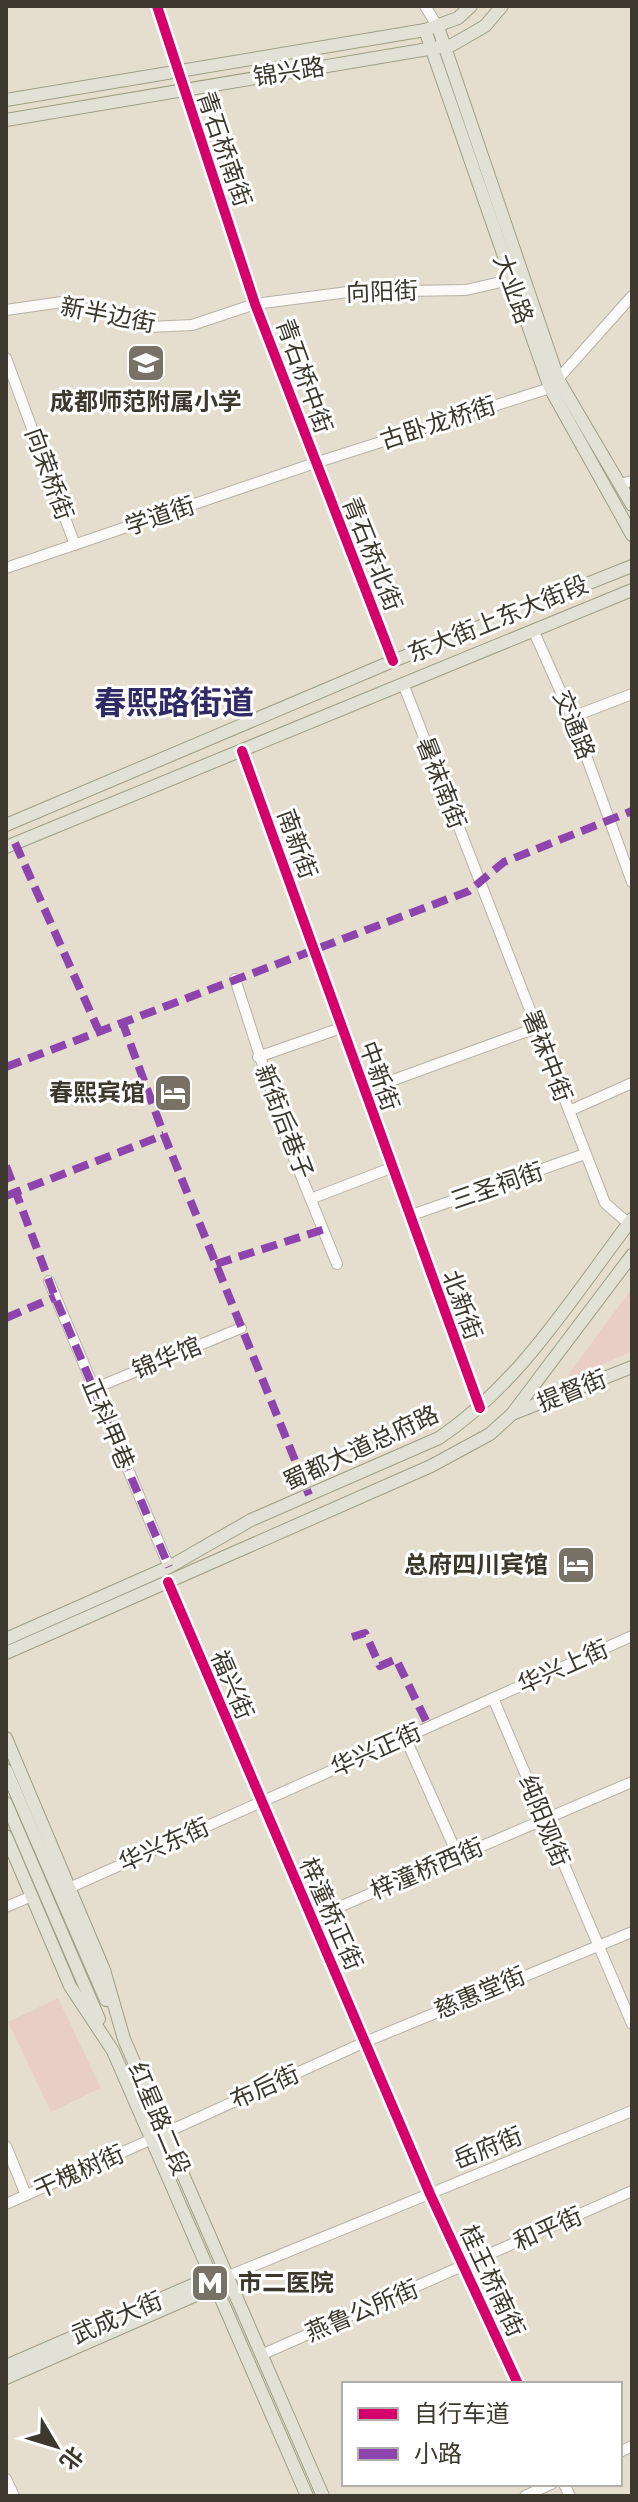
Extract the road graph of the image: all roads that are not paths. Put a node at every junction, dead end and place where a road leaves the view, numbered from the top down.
1 (157, 6) edge
2 (424, 6) edge
3 (471, 6) edge
4 (502, 6) edge
5 (431, 29) junction
6 (437, 48) junction
7 (177, 72) junction
8 (183, 89) junction
9 (6, 100) edge
10 (6, 120) edge
11 (509, 280) junction
12 (632, 296) edge
13 (255, 304) junction
14 (6, 310) edge
15 (6, 358) edge
16 (554, 384) junction
17 (315, 463) junction
18 (626, 482) edge
19 (632, 505) edge
20 (632, 535) edge
21 (75, 545) junction
22 (632, 566) edge
23 (6, 568) edge
24 (576, 589) junction
25 (632, 590) edge
26 (584, 610) junction
27 (534, 632) junction
28 (393, 661) junction
29 (404, 686) junction
30 (632, 694) edge
31 (572, 717) junction
32 (242, 751) junction
33 (8, 819) edge
34 (10, 845) edge
35 (478, 881) joint
36 (632, 882) edge
37 (314, 950) joint
38 (235, 979) dead end
39 (341, 1028) junction
40 (536, 1028) junction
41 (258, 1057) junction
42 (361, 1082) junction
43 (632, 1083) edge
44 (569, 1111) junction
45 (585, 1154) junction
46 (391, 1168) junction
47 (313, 1198) junction
48 (409, 1216) junction
49 (630, 1221) edge
50 (632, 1255) edge
51 (337, 1264) dead end
52 (49, 1281) dead end
53 (241, 1328) dead end
54 (632, 1367) edge
55 (93, 1389) junction
56 (480, 1408) junction
57 (512, 1414) junction
58 (169, 1567) junction
59 (168, 1582) junction
60 (632, 1636) edge
61 (6, 1639) edge
62 (6, 1653) edge
63 (493, 1698) junction
64 (405, 1737) junction
65 (6, 1738) edge
66 (6, 1770) edge
67 (632, 1782) edge
68 (259, 1802) junction
69 (6, 1803) edge
70 (544, 1819) junction
71 (6, 1836) edge
72 (458, 1856) junction
73 (69, 1888) junction
74 (32, 1896) junction
75 (6, 1907) edge
76 (311, 1919) junction
77 (632, 1932) edge
78 (596, 1944) junction
79 (632, 2024) edge
80 (124, 2039) junction
81 (365, 2042) junction
82 (113, 2051) junction
83 (632, 2111) edge
84 (165, 2133) junction
85 (152, 2139) junction
86 (6, 2146) edge
87 (632, 2191) edge
88 (430, 2194) junction
89 (26, 2195) junction
90 (6, 2204) edge
91 (463, 2267) junction
92 (226, 2277) junction
93 (213, 2283) junction
94 (261, 2355) junction
95 (6, 2366) edge
96 (6, 2378) edge
97 (517, 2382) edge
98 (6, 2479) edge
99 (547, 2486) edge
100 (14, 2496) edge
101 (307, 2496) edge
102 (323, 2496) edge
103 (525, 2496) edge

1 - 7 street, 青石桥南街
2 - 5 street
3 - 5 main road
4 - 6 main road, 锦兴路
5 - 6 main road, 大业路
5 - 7 main road, 锦兴路
6 - 8 main road, 锦兴路
6 - 11 main road, 大业路
6 - 16 main road, 大业路
7 - 8 street, 青石桥南街
7 - 9 main road, 锦兴路
8 - 10 main road, 锦兴路
8 - 13 street, 青石桥南街
11 - 13 street, 向阳街
11 - 16 main road, 大业路
12 - 16 street
13 - 14 street, 新半边街
13 - 17 street, 青石桥中街
15 - 21 street, 向荣桥街
16 - 17 street, 古卧龙桥街
16 - 18 main road, 大业路
16 - 20 main road, 大业路
17 - 21 street, 学道街
17 - 28 street, 青石桥北街
18 - 19 main road, 大业路
21 - 23 street, 学道街
22 - 24 main road, 东大街上东大街段
24 - 26 main road
24 - 28 main road, 东大街上东大街段
25 - 26 main road, 东大街上东大街段
26 - 27 main road, 东大街上东大街段
27 - 29 main road, 东大街上东大街段
27 - 31 street, 交通路
28 - 33 main road, 东大街上东大街段
29 - 32 main road, 东大街上东大街段
29 - 35 street, 暑袜南街
30 - 31 street
31 - 36 street, 交通路
32 - 34 main road, 东大街上东大街段
32 - 37 street, 南新街
35 - 40 street, 署袜中街
37 - 39 street, 中新街
38 - 41 street, 新街后巷子
39 - 41 street
39 - 42 street, 中新街
40 - 42 street
40 - 44 street, 署袜中街
41 - 47 street, 新街后巷子
42 - 46 street, 中新街
43 - 44 street
44 - 45 street, 署袜中街
45 - 48 street, 三圣祠街
45 - 49 street, 署袜中街
46 - 47 street
46 - 48 street, 中新街
47 - 51 street, 新街后巷子
48 - 56 street, 北新街
49 - 56 main road, 蜀都大道总府路
50 - 57 main road, 蜀都大道总府路
52 - 55 street, 正科甲巷
53 - 55 street, 锦华馆
54 - 57 main road, 提督街
55 - 58 street, 正科甲巷
56 - 58 main road, 蜀都大道总府路
57 - 59 main road, 蜀都大道总府路
58 - 61 main road, 蜀都大道总府路
59 - 62 main road, 蜀都大道总府路
59 - 68 street, 福兴街
60 - 63 street, 华兴上街
63 - 64 street, 华兴正街
63 - 70 street, 纯阳观街
64 - 68 street, 华兴正街
64 - 72 street
65 - 73 main road, 红星路二段
66 - 80 main road
67 - 70 street, 梓潼桥西街
68 - 73 street, 华兴东街
68 - 76 street, 梓潼桥正街
69 - 82 main road
70 - 72 street, 梓潼桥西街
70 - 78 street, 纯阳观街
71 - 74 main road, 红星路二段
72 - 76 street, 梓潼桥西街
73 - 80 main road, 红星路二段
74 - 75 street
74 - 82 main road, 红星路二段
76 - 81 street, 梓潼桥正街
77 - 78 street, 慈惠堂街
78 - 79 street, 纯阳观街
78 - 81 street, 慈惠堂街
80 - 84 main road, 红星路二段
81 - 84 street, 布后街
81 - 88 street, 梓潼桥正街
82 - 85 main road, 红星路二段
83 - 88 street, 岳府街
84 - 92 main road, 红星路二段
85 - 89 street, 干槐树街
85 - 93 main road, 红星路二段
86 - 89 street
87 - 91 street, 和平街
88 - 91 street, 桂王桥南街
88 - 92 street, 岳府街
89 - 90 street, 干槐树街
91 - 94 street, 燕鲁公所街
91 - 97 street, 桂王桥南街
92 - 93 main road, 武成大街
92 - 94 main road, 红星路二段
93 - 95 main road, 武成大街
93 - 96 main road, 武成大街
93 - 101 main road, 红星路二段
94 - 102 main road, 红星路二段
98 - 100 street
99 - 103 street

